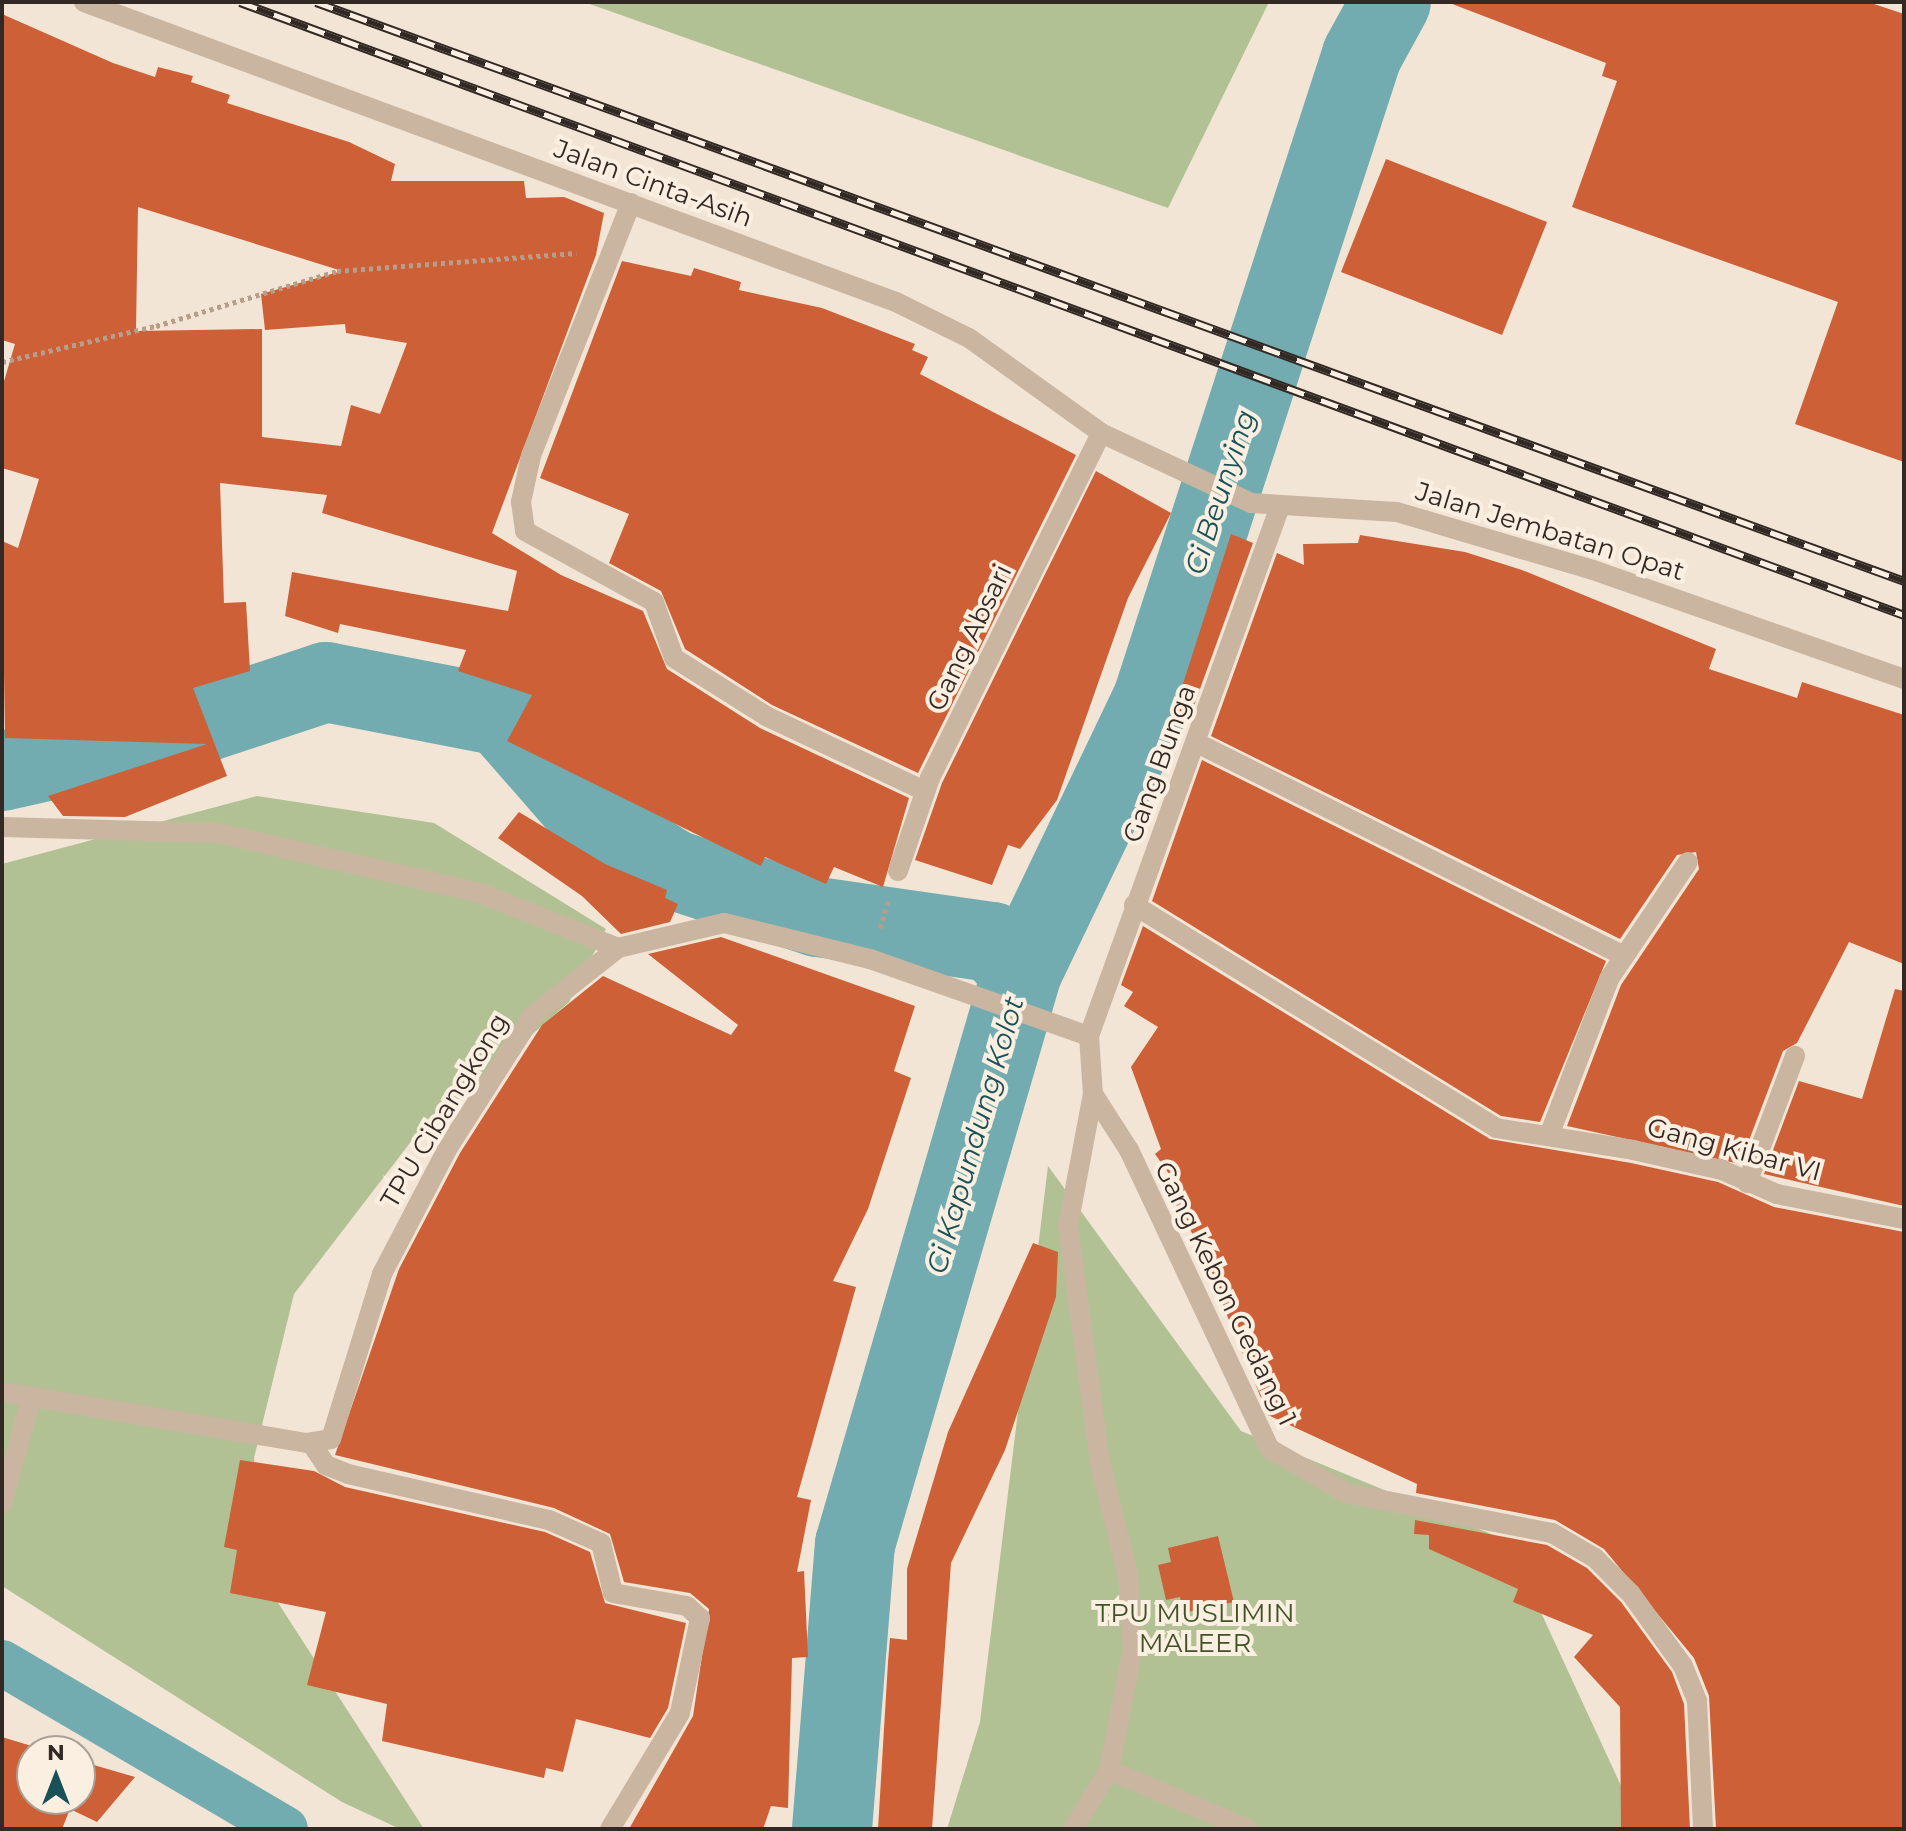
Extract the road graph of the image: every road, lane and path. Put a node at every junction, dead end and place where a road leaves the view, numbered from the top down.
1 (84, 2) edge
2 (631, 203) junction
3 (592, 254) dead end
4 (2, 362) edge
5 (1101, 433) junction
6 (1174, 472) joint
7 (1279, 509) junction
8 (1904, 679) edge
9 (1199, 744) junction
10 (925, 791) junction
11 (2, 827) edge
12 (1688, 862) dead end
13 (895, 878) joint
14 (1134, 905) junction
15 (878, 932) dead end
16 (618, 948) junction
17 (1623, 955) junction
18 (1082, 1034) junction
19 (1795, 1056) dead end
20 (1093, 1094) junction
21 (1550, 1133) junction
22 (1747, 1183) junction
23 (1904, 1219) edge
24 (2, 1392) edge
25 (31, 1399) junction
26 (311, 1443) junction
27 (2, 1504) edge
28 (1109, 1770) junction
29 (610, 1829) edge
30 (1073, 1829) edge
31 (1248, 1829) edge
32 (1703, 1829) edge

1 - 2 street, Jalan Cinta-Asih
2 - 5 street, Jalan Cinta-Asih
2 - 10 street
3 - 4 path
5 - 6 street, Jalan Cinta-Asih
5 - 10 street, Gang Absari
6 - 7 street, Jalan Jembatan Opat
7 - 8 street, Jalan Jembatan Opat
7 - 9 street, Gang Bunga
9 - 14 street, Gang Bunga
9 - 17 street
10 - 13 street, Gang Absari
11 - 16 street
12 - 17 street
13 - 15 path
14 - 18 street, Gang Bunga
14 - 21 street, Gang Kibar VI
16 - 18 street, TPU Cibangkong
16 - 26 street, TPU Cibangkong
17 - 21 street
18 - 20 street
19 - 22 street
20 - 28 street
20 - 32 street, Gang Kebon Gedang 1
21 - 22 street, Gang Kibar VI
22 - 23 street, Gang Kibar VI
24 - 25 street
25 - 26 street
25 - 27 street
26 - 29 street
28 - 30 street
28 - 31 street

